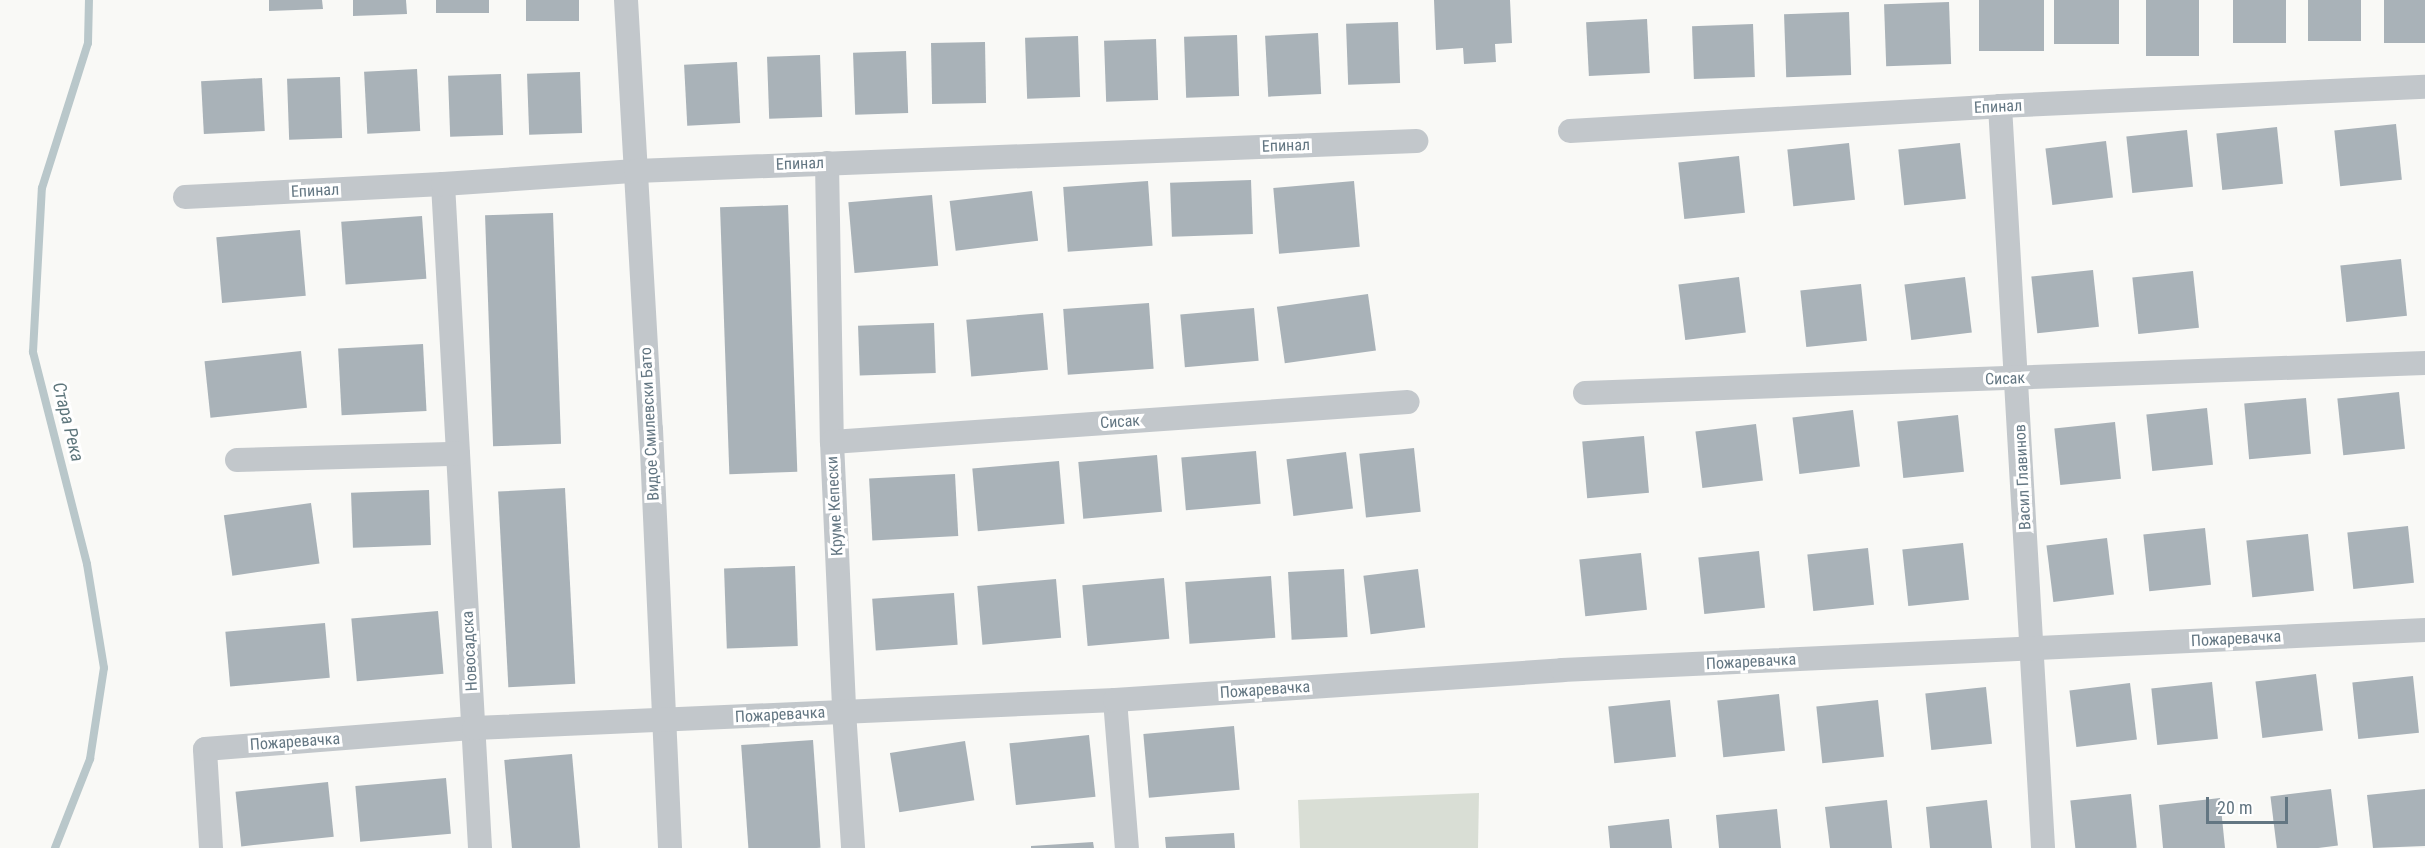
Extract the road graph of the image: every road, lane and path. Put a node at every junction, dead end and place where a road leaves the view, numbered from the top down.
1 (626, 0) edge
2 (2425, 87) edge
3 (2000, 106) junction
4 (1570, 131) dead end
5 (1416, 141) dead end
6 (827, 163) junction
7 (636, 171) junction
8 (443, 184) junction
9 (185, 197) dead end
10 (2425, 363) edge
11 (2017, 378) junction
12 (1585, 393) dead end
13 (1408, 402) dead end
14 (832, 442) junction
15 (458, 454) junction
16 (237, 459) dead end
17 (2425, 630) edge
18 (2033, 649) junction
19 (1115, 700) junction
20 (844, 711) junction
21 (664, 721) junction
22 (474, 728) junction
23 (211, 848) edge
24 (480, 848) edge
25 (670, 848) edge
26 (853, 848) edge
27 (1127, 848) edge
28 (2043, 848) edge

1 - 7 street, Видое Смилевски Бато
2 - 3 street, Епинал
3 - 4 street, Епинал
3 - 11 street, Васил Главинов
5 - 6 street, Епинал
6 - 7 street, Епинал
6 - 14 street, Круме Кепески
7 - 8 street, Епинал
7 - 21 street, Видое Смилевски Бато
8 - 9 street, Епинал
8 - 15 street, Новосадска
10 - 11 street, Сисак
11 - 12 street, Сисак
11 - 18 street, Васил Главинов
13 - 14 street, Сисак
14 - 20 street, Круме Кепески
15 - 16 street
15 - 22 street, Новосадска
17 - 18 street, Пожаревачка
18 - 19 street, Пожаревачка
18 - 28 street, Васил Главинов
19 - 20 street, Пожаревачка
19 - 27 street
20 - 21 street, Пожаревачка
20 - 26 street, Круме Кепески
21 - 22 street, Пожаревачка
21 - 25 street, Видое Смилевски Бато
22 - 23 street, Пожаревачка
22 - 24 street, Новосадска

